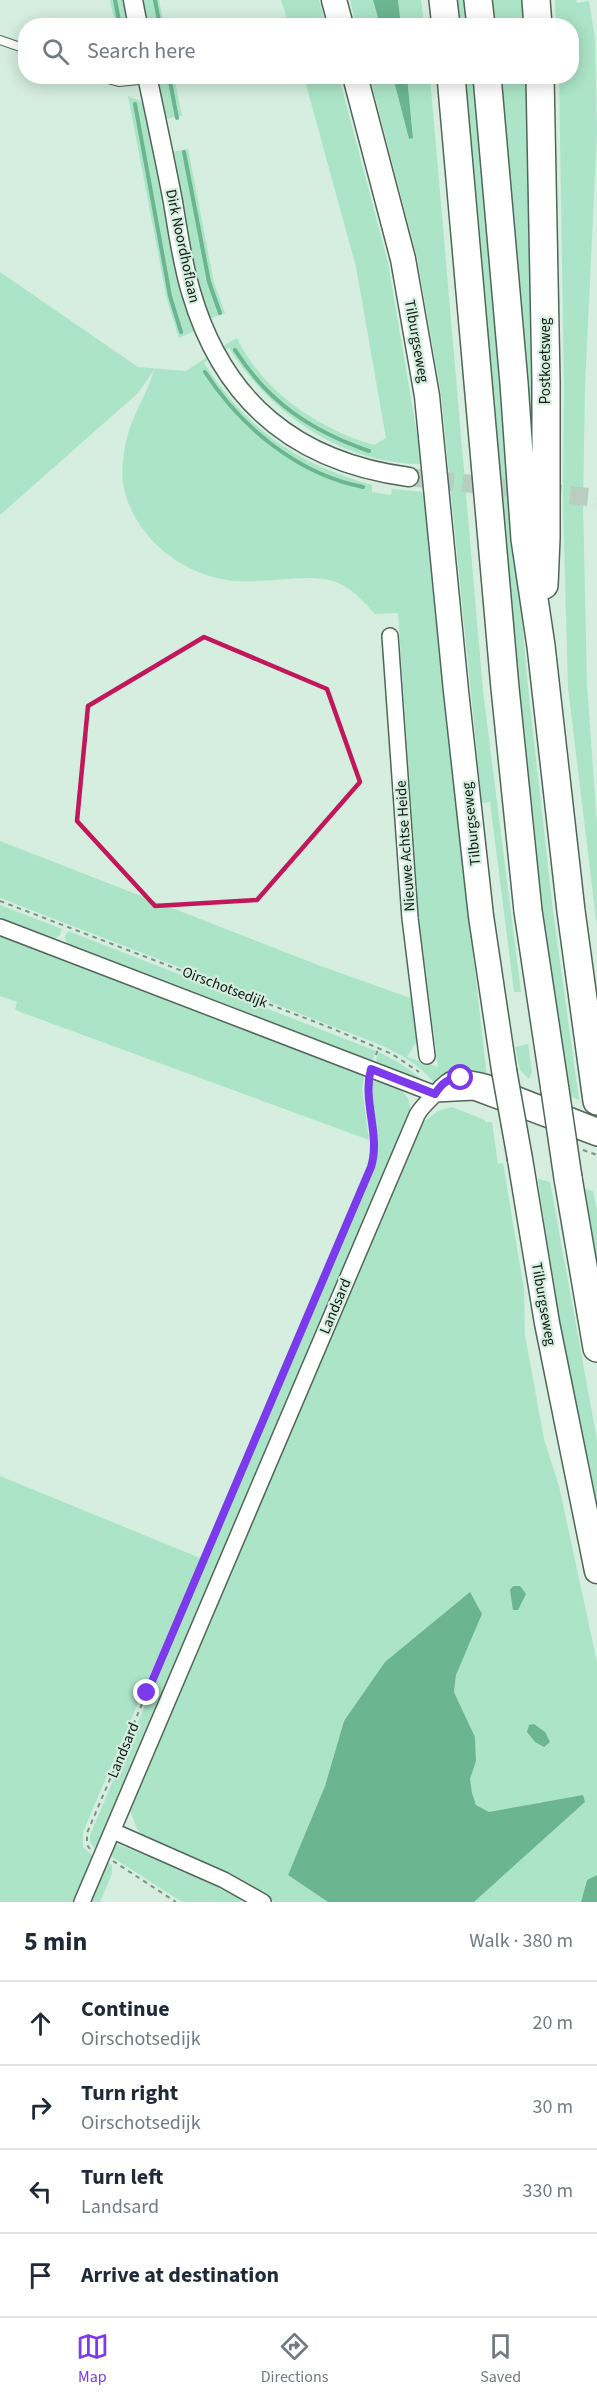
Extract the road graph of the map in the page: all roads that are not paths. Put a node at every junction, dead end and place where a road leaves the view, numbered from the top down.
1 (133, 0) edge
2 (334, 0) edge
3 (443, 0) edge
4 (478, 0) edge
5 (536, 0) edge
6 (136, 18) edge
7 (339, 18) edge
8 (445, 18) edge
9 (480, 18) edge
10 (537, 18) edge
11 (0, 40) edge
12 (18, 47) edge
13 (149, 84) edge
14 (357, 84) edge
15 (452, 84) edge
16 (488, 84) edge
17 (540, 84) edge
18 (409, 477) tunnel mouth
19 (390, 636) dead end
20 (541, 646) junction
21 (0, 927) edge
22 (427, 1056) dead end
23 (435, 1094) junction
24 (597, 1101) edge
25 (597, 1126) edge
26 (597, 1138) edge
27 (597, 1348) edge
28 (597, 1571) edge
29 (113, 1831) junction
30 (248, 1898) edge
31 (82, 1902) edge
32 (263, 1902) edge

1 - 6 street
2 - 7 highway
3 - 8 highway
4 - 9 highway
5 - 10 highway
11 - 12 lane
13 - 18 street, Dirk Noordhoflaan
14 - 28 highway, Tilburgseweg, bridge
15 - 27 highway, bridge
16 - 20 highway
17 - 20 highway, Postkoetsweg
19 - 22 street, Nieuwe Achtse Heide
20 - 24 highway
21 - 23 street, Oirschotsedijk
23 - 25 street
23 - 26 street, Oirschotsedijk
23 - 29 street, Landsard
29 - 30 street
29 - 31 street, Landsard
30 - 32 street

